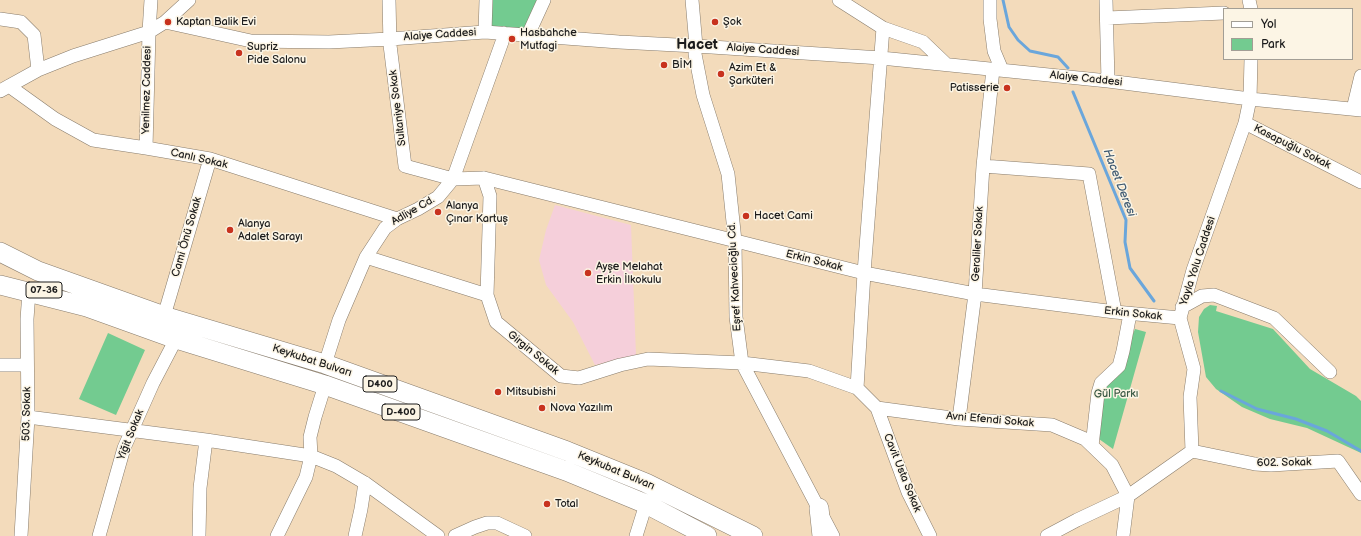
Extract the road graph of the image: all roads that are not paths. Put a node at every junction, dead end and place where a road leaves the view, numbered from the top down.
1 (151, 0) edge
2 (189, 0) edge
3 (389, 0) edge
4 (486, 0) edge
5 (544, 0) edge
6 (692, 0) edge
7 (839, 0) edge
8 (990, 0) edge
9 (1106, 0) edge
10 (1223, 13) edge
11 (1107, 18) junction
12 (0, 19) edge
13 (165, 22) junction
14 (883, 28) junction
15 (149, 32) junction
16 (485, 32) junction
17 (504, 33) junction
18 (528, 35) junction
19 (390, 39) junction
20 (696, 46) junction
21 (881, 58) junction
22 (1251, 60) edge
23 (946, 64) junction
24 (38, 70) junction
25 (998, 70) junction
26 (1361, 76) edge
27 (1108, 81) junction
28 (4, 88) edge
29 (1250, 99) junction
30 (1357, 109) edge
31 (1246, 123) junction
32 (146, 148) junction
33 (210, 159) junction
34 (983, 166) junction
35 (484, 178) junction
36 (453, 179) junction
37 (1361, 182) edge
38 (398, 218) junction
39 (735, 241) junction
40 (0, 252) edge
41 (366, 257) junction
42 (0, 258) edge
43 (38, 271) junction
44 (864, 273) junction
45 (0, 275) edge
46 (0, 285) edge
47 (29, 292) junction
48 (976, 294) junction
49 (487, 295) junction
50 (87, 307) junction
51 (1115, 312) junction
52 (1181, 313) junction
53 (1130, 314) junction
54 (164, 316) junction
55 (176, 339) junction
56 (742, 363) junction
57 (325, 364) junction
58 (0, 365) edge
59 (27, 365) junction
60 (1330, 372) dead end
61 (326, 385) junction
62 (857, 388) junction
63 (877, 408) junction
64 (28, 417) junction
65 (959, 419) junction
66 (132, 430) junction
67 (206, 440) junction
68 (1092, 446) junction
69 (1192, 451) junction
70 (311, 456) junction
71 (365, 483) junction
72 (1361, 494) edge
73 (1128, 496) junction
74 (646, 504) junction
75 (819, 508) junction
76 (21, 536) edge
77 (99, 536) edge
78 (199, 536) edge
79 (278, 536) edge
80 (354, 536) edge
81 (438, 536) edge
82 (455, 536) edge
83 (525, 536) edge
84 (636, 536) edge
85 (707, 536) edge
86 (753, 536) edge
87 (822, 536) edge
88 (833, 536) edge
89 (930, 536) edge
90 (1047, 536) edge
91 (1123, 536) edge

1 - 15 street, Yenilmez Caddesi
2 - 13 street
3 - 19 street, Sultaniye Sokak
4 - 16 street
5 - 18 street
6 - 20 street, Eşref Kahvecioğlu Cd.
7 - 14 street
8 - 25 street
9 - 11 street
10 - 11 street
11 - 27 street
12 - 24 street
13 - 15 street
13 - 19 street, Alaiye Caddesi
14 - 21 street
14 - 23 street
15 - 24 street
15 - 32 street, Yenilmez Caddesi
16 - 17 street, Alaiye Caddesi
16 - 19 street, Alaiye Caddesi
17 - 18 street, Alaiye Caddesi
17 - 36 street, Adliye Cd.
18 - 20 street, Alaiye Caddesi
19 - 36 street, Sultaniye Sokak
20 - 21 street, Alaiye Caddesi
20 - 39 street, Eşref Kahvecioğlu Cd.
21 - 23 street, Alaiye Caddesi
21 - 44 street
22 - 29 street
23 - 25 street, Alaiye Caddesi
24 - 28 street
25 - 27 street, Alaiye Caddesi
25 - 34 street, Geraliler Sokak
26 - 30 street
27 - 29 street, Alaiye Caddesi
28 - 32 street, Canlı Sokak
29 - 30 street, Alaiye Caddesi
29 - 31 street, Kasapuğlu Sokak
31 - 37 street, Kasapuğlu Sokak
31 - 52 street, Yayla Yolu Caddesi
32 - 33 street, Canlı Sokak
33 - 38 street, Canlı Sokak
33 - 54 street, Cami Önü Sokak
34 - 48 street, Geraliler Sokak
34 - 51 street
35 - 36 street, Erkin Sokak
35 - 39 street, Erkin Sokak
35 - 49 street, Girgin Sokak
36 - 38 street, Adliye Cd.
38 - 41 street, Adliye Cd.
39 - 44 street, Erkin Sokak
39 - 56 street, Eşref Kahvecioğlu Cd.
40 - 43 highway, Keykubat Bulvarı / D400
41 - 49 street
41 - 57 street, Adliye Cd.
42 - 43 highway, 07-36
43 - 54 highway, Keykubat Bulvarı / D400
44 - 48 street, Erkin Sokak
44 - 62 street
45 - 50 highway, 07-36
46 - 47 highway
47 - 50 highway
47 - 59 street, 503. Sokak
48 - 51 street, Erkin Sokak
48 - 65 street, Geraliler Sokak
49 - 56 street, Girgin Sokak
50 - 55 highway, Keykubat Bulvarı / D-400
51 - 53 street, Erkin Sokak
52 - 53 street, Erkin Sokak
52 - 60 street
52 - 69 street, Yayla Yolu Caddesi
53 - 68 street
54 - 57 highway, Keykubat Bulvarı / D400
55 - 61 highway, Keykubat Bulvarı / D-400
55 - 66 street, Yiğit Sokak
56 - 62 street
56 - 75 street, Eşref Kahvecioğlu Cd.
57 - 86 highway, Keykubat Bulvarı / D400
58 - 59 street
59 - 64 street, 503. Sokak
61 - 70 street
61 - 74 highway, Keykubat Bulvarı / D-400
62 - 63 street
63 - 65 street, Avni Efendi Sokak
63 - 89 street, Cavit Usta Sokak
64 - 66 street
64 - 76 street, 503. Sokak
65 - 68 street, Avni Efendi Sokak
66 - 67 street
66 - 77 street, Yiğit Sokak
67 - 70 street
67 - 78 street
68 - 73 street, Avni Efendi Sokak
69 - 72 street, 602. Sokak
69 - 73 street
70 - 71 street
70 - 79 street
71 - 80 street
71 - 81 street
73 - 90 street
73 - 91 street
74 - 84 street
74 - 85 highway, Keykubat Bulvarı / D-400
75 - 87 highway
75 - 88 street, Eşref Kahvecioğlu Cd.
82 - 83 street

